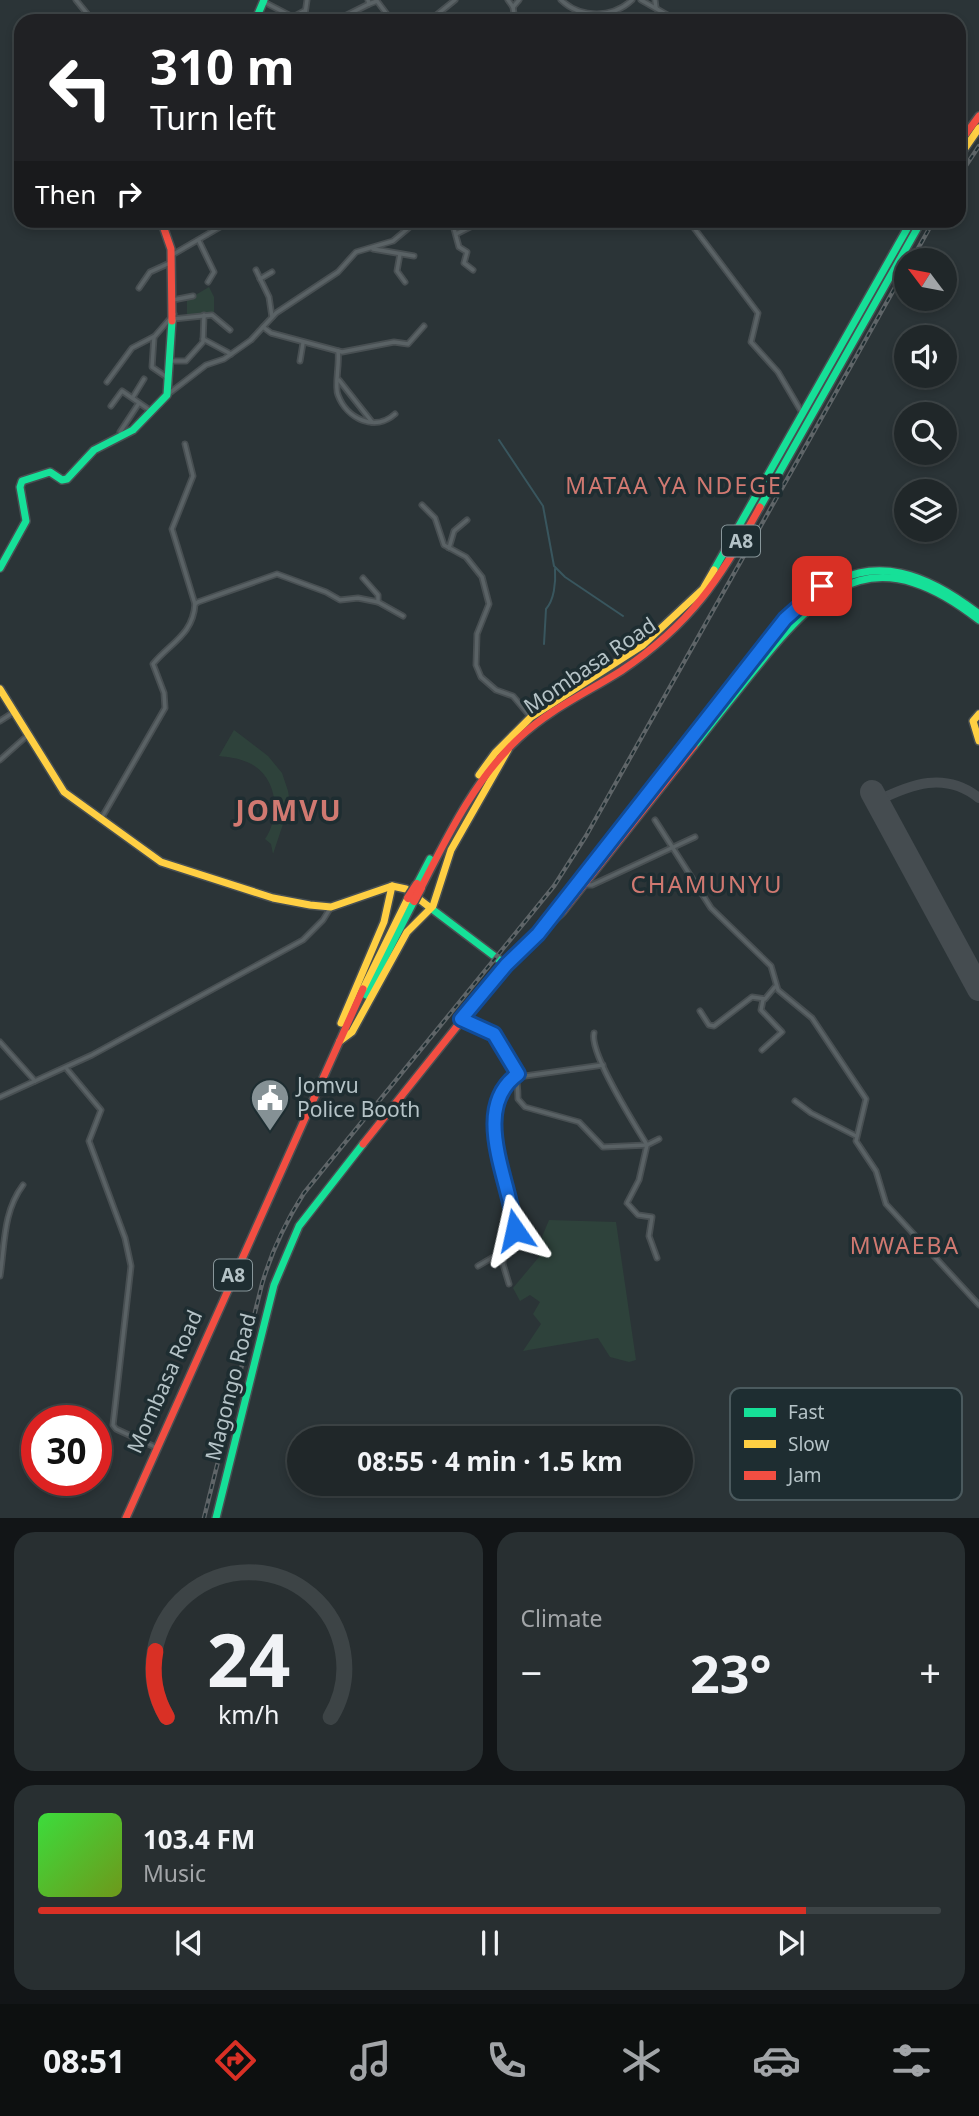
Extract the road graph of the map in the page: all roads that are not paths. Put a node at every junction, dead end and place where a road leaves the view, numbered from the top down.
1 (76, 0) edge
2 (307, 0) edge
3 (455, 0) edge
4 (508, 0) edge
5 (519, 0) edge
6 (561, 0) edge
7 (632, 0) edge
8 (641, 0) edge
9 (655, 0) edge
10 (264, 1) edge
11 (378, 1) edge
12 (369, 2) edge
13 (513, 7) junction
14 (656, 8) junction
15 (304, 11) joint
16 (87, 14) edge
17 (288, 14) edge
18 (298, 14) edge
19 (348, 14) edge
20 (438, 14) edge
21 (514, 14) edge
22 (666, 14) edge
23 (979, 116) edge
24 (979, 128) edge
25 (966, 134) edge
26 (966, 148) edge
27 (163, 228) edge
28 (215, 228) edge
29 (409, 228) edge
30 (453, 228) edge
31 (468, 228) edge
32 (694, 228) edge
33 (907, 228) edge
34 (918, 228) edge
35 (456, 234) junction
36 (199, 241) junction
37 (371, 248) junction
38 (400, 254) junction
39 (414, 256) dead end
40 (172, 259) junction
41 (257, 270) dead end
42 (473, 270) dead end
43 (272, 272) dead end
44 (260, 279) junction
45 (208, 282) dead end
46 (405, 282) dead end
47 (139, 288) dead end
48 (193, 296) dead end
49 (173, 300) junction
50 (204, 315) junction
51 (174, 316) junction
52 (272, 317) junction
53 (424, 326) dead end
54 (263, 327) junction
55 (230, 330) dead end
56 (154, 336) junction
57 (203, 338) junction
58 (303, 342) junction
59 (338, 351) junction
60 (231, 355) junction
61 (171, 361) junction
62 (300, 361) dead end
63 (168, 378) junction
64 (145, 379) dead end
65 (339, 380) junction
66 (107, 382) dead end
67 (167, 395) junction
68 (132, 397) junction
69 (139, 402) junction
70 (111, 406) dead end
71 (151, 411) junction
72 (802, 413) junction
73 (395, 414) dead end
74 (812, 416) junction
75 (373, 424) junction
76 (120, 432) dead end
77 (185, 444) dead end
78 (422, 505) dead end
79 (467, 520) dead end
80 (449, 548) junction
81 (0, 568) edge
82 (363, 578) dead end
83 (379, 602) junction
84 (195, 604) junction
85 (979, 614) edge
86 (402, 616) dead end
87 (979, 620) edge
88 (788, 622) junction
89 (0, 689) edge
90 (14, 712) junction
91 (979, 714) edge
92 (531, 717) junction
93 (0, 721) edge
94 (28, 735) junction
95 (979, 741) edge
96 (510, 746) junction
97 (0, 760) edge
98 (655, 820) dead end
99 (99, 821) junction
100 (447, 833) junction
101 (695, 836) dead end
102 (671, 847) junction
103 (583, 885) junction
104 (392, 886) junction
105 (433, 906) junction
106 (331, 907) junction
107 (538, 934) junction
108 (506, 965) junction
109 (776, 986) junction
110 (764, 999) junction
111 (700, 1011) dead end
112 (461, 1019) junction
113 (594, 1033) dead end
114 (0, 1042) edge
115 (338, 1043) junction
116 (762, 1050) dead end
117 (603, 1065) junction
118 (66, 1068) junction
119 (518, 1075) junction
120 (35, 1081) junction
121 (0, 1097) edge
122 (795, 1101) dead end
123 (856, 1136) junction
124 (659, 1139) dead end
125 (647, 1145) junction
126 (23, 1185) dead end
127 (502, 1252) junction
128 (657, 1258) dead end
129 (478, 1266) dead end
130 (0, 1276) edge
131 (509, 1283) dead end
132 (979, 1305) edge
133 (155, 1447) junction
134 (126, 1517) edge
135 (216, 1517) edge

1 - 16 street
2 - 15 street
3 - 20 street
4 - 13 street
5 - 13 street
6 - 7 street
8 - 14 street
9 - 14 street
10 - 17 street
11 - 12 street
12 - 19 street
13 - 21 street
14 - 22 street
15 - 18 street
23 - 25 main road
24 - 26 main road
27 - 40 main road
28 - 36 street
29 - 37 street
30 - 35 street
31 - 35 street
32 - 72 street
33 - 72 main road, Mombasa Road / A8
34 - 74 main road, Mombasa Road / A8
35 - 42 street
36 - 40 street
36 - 45 street
37 - 38 street
37 - 52 street
38 - 39 street
38 - 46 street
40 - 47 street
40 - 49 main road
41 - 44 street
43 - 44 street
44 - 52 street
48 - 49 street
49 - 51 main road
50 - 51 street
50 - 55 street
50 - 57 street
51 - 56 street
51 - 61 main road
52 - 54 street
53 - 59 street
54 - 58 street
54 - 60 street
56 - 63 street
56 - 66 street
57 - 60 street
57 - 61 street
58 - 59 street
58 - 62 street
59 - 65 street
60 - 67 street
61 - 63 main road
63 - 67 main road
64 - 68 street
65 - 75 street
65 - 75 street
67 - 71 main road
68 - 69 street
68 - 70 street
69 - 71 street
69 - 76 street
71 - 81 main road
72 - 74 street
72 - 92 main road, Mombasa Road / A8
73 - 75 street
74 - 96 main road, Mombasa Road / A8
77 - 84 street
78 - 80 street
79 - 80 street
80 - 92 street
82 - 83 street
83 - 84 street
83 - 86 street
84 - 99 street
85 - 88 main road, Magongo Road
87 - 88 main road, Magongo Road
88 - 103 main road, Magongo Road
88 - 107 main road, Magongo Road
89 - 90 main road
90 - 93 street
90 - 94 main road
91 - 95 main road
92 - 100 main road, Mombasa Road / A8
94 - 97 street
94 - 99 main road
96 - 100 main road, Mombasa Road / A8
96 - 105 main road
98 - 102 street
99 - 106 main road
100 - 115 main road, Mombasa Road / A8, bridge
101 - 102 street
102 - 103 street
102 - 109 street
103 - 107 main road, Magongo Road
104 - 105 main road
104 - 106 main road
104 - 115 main road
105 - 108 main road
105 - 115 main road
106 - 118 street
107 - 108 main road, Magongo Road
108 - 112 main road, Magongo Road
109 - 110 street
109 - 123 street
110 - 111 street
110 - 116 street
112 - 119 street
112 - 135 main road, Magongo Road
113 - 117 street
114 - 120 street
115 - 133 main road, Mombasa Road / A8
117 - 119 street
117 - 125 street
118 - 120 street
118 - 133 street
119 - 125 street
119 - 127 street
120 - 121 street
122 - 123 street
123 - 132 street
124 - 125 street
125 - 128 street
126 - 130 street
127 - 129 street
127 - 131 street
133 - 134 main road, Mombasa Road / A8

